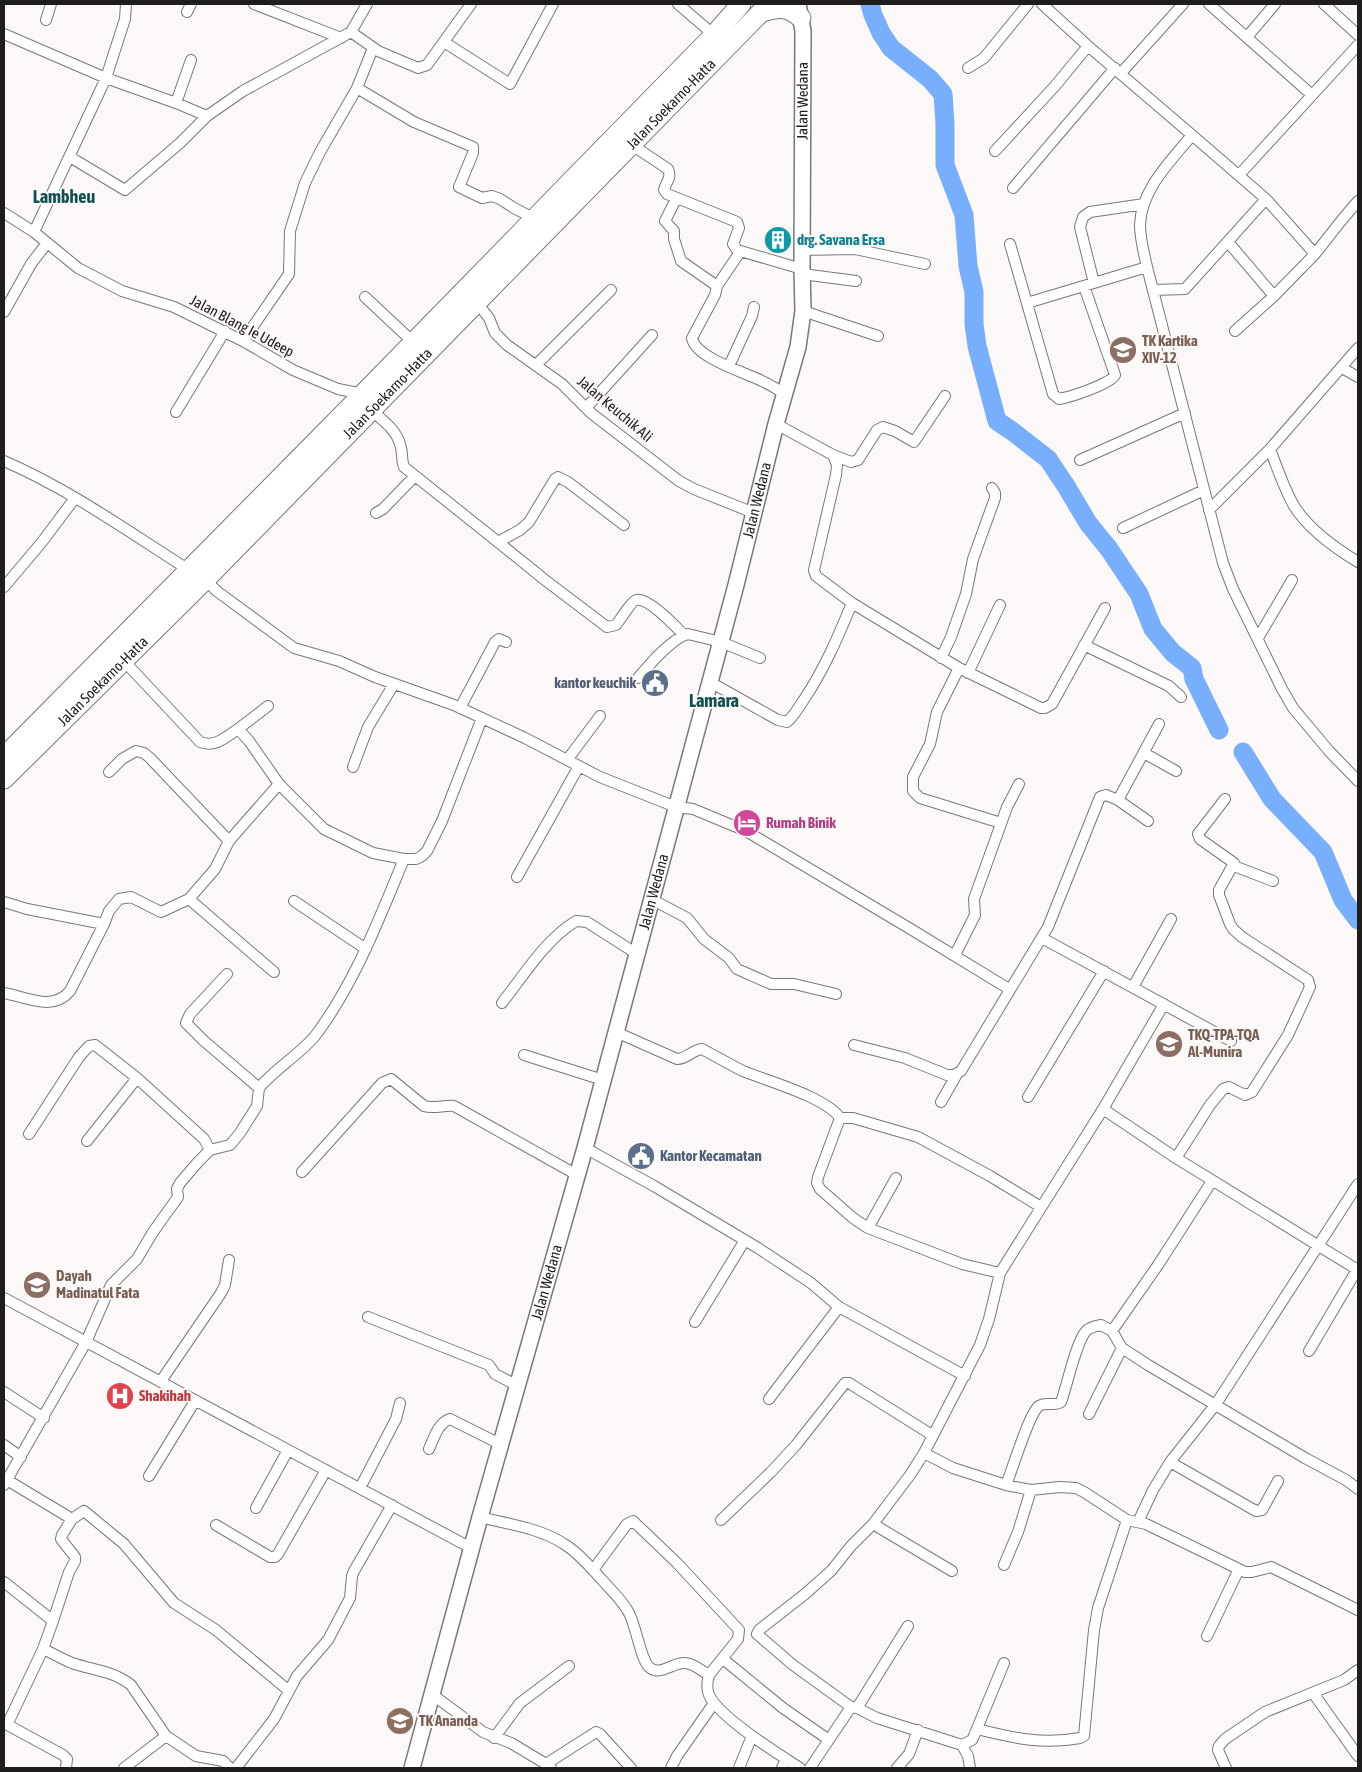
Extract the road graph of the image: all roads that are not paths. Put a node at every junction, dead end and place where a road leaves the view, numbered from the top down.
1 (51, 4) edge
2 (126, 4) edge
3 (254, 4) edge
4 (367, 4) edge
5 (471, 4) edge
6 (554, 4) edge
7 (678, 4) edge
8 (741, 4) edge
9 (1028, 4) edge
10 (1042, 4) edge
11 (1183, 4) edge
12 (1209, 4) edge
13 (1275, 4) edge
14 (1324, 4) edge
15 (766, 8) edge
16 (799, 11) edge
17 (46, 20) dead end
18 (352, 32) junction
19 (4, 34) edge
20 (714, 35) junction
21 (1358, 35) edge
22 (1247, 37) junction
23 (341, 38) junction
24 (444, 42) junction
25 (1358, 44) edge
26 (1088, 46) junction
27 (373, 48) junction
28 (191, 60) dead end
29 (968, 68) dead end
30 (1118, 71) junction
31 (106, 78) junction
32 (357, 88) junction
33 (1312, 96) junction
34 (176, 103) junction
35 (207, 116) junction
36 (1192, 135) junction
37 (632, 145) junction
38 (995, 151) dead end
39 (70, 157) junction
40 (1239, 175) junction
41 (1014, 188) dead end
42 (676, 199) junction
43 (1266, 199) junction
44 (1358, 201) edge
45 (1144, 204) junction
46 (4, 213) edge
47 (535, 218) junction
48 (34, 232) junction
49 (1228, 242) junction
50 (47, 243) junction
51 (1010, 244) dead end
52 (802, 250) junction
53 (740, 252) junction
54 (1314, 254) junction
55 (925, 264) dead end
56 (1147, 267) junction
57 (802, 272) junction
58 (856, 281) dead end
59 (1089, 284) junction
60 (717, 286) junction
61 (611, 290) dead end
62 (1153, 290) junction
63 (1274, 296) junction
64 (365, 297) dead end
65 (1027, 302) junction
66 (477, 303) junction
67 (754, 307) dead end
68 (803, 311) junction
69 (4, 312) edge
70 (225, 331) junction
71 (1235, 332) dead end
72 (652, 335) dead end
73 (878, 336) dead end
74 (243, 341) junction
75 (413, 342) junction
76 (1358, 348) edge
77 (536, 366) junction
78 (729, 366) junction
79 (1342, 368) junction
80 (1358, 377) edge
81 (363, 394) junction
82 (784, 394) junction
83 (945, 396) dead end
84 (586, 408) junction
85 (372, 411) junction
86 (176, 412) dead end
87 (1185, 413) junction
88 (776, 424) junction
89 (1270, 449) junction
90 (833, 455) junction
91 (1080, 460) dead end
92 (4, 461) edge
93 (415, 476) junction
94 (290, 481) junction
95 (992, 488) dead end
96 (1204, 490) junction
97 (75, 498) junction
98 (1209, 510) junction
99 (376, 513) dead end
100 (754, 513) junction
101 (624, 525) dead end
102 (1123, 528) dead end
103 (498, 542) junction
104 (1358, 562) edge
105 (189, 570) junction
106 (205, 580) junction
107 (1292, 580) dead end
108 (4, 587) edge
109 (852, 603) junction
110 (1000, 605) dead end
111 (1105, 608) dead end
112 (684, 635) junction
113 (1258, 638) junction
114 (506, 642) dead end
115 (721, 642) junction
116 (1084, 645) junction
117 (760, 658) dead end
118 (941, 658) junction
119 (124, 661) junction
120 (964, 671) junction
121 (638, 678) dead end
122 (710, 682) junction
123 (394, 684) junction
124 (1180, 697) dead end
125 (268, 706) dead end
126 (460, 708) junction
127 (600, 716) dead end
128 (482, 718) junction
129 (1159, 724) dead end
130 (238, 729) junction
131 (6, 751) edge
132 (1144, 753) junction
133 (567, 760) junction
134 (579, 766) junction
135 (353, 767) dead end
136 (1176, 771) dead end
137 (109, 772) dead end
138 (4, 779) edge
139 (1358, 782) edge
140 (279, 784) junction
141 (1019, 784) dead end
142 (1225, 799) dead end
143 (1118, 800) junction
144 (676, 808) junction
145 (1148, 821) dead end
146 (1001, 823) junction
147 (229, 841) junction
148 (404, 859) junction
149 (1234, 866) junction
150 (518, 877) dead end
151 (1272, 881) dead end
152 (189, 898) junction
153 (651, 899) junction
154 (294, 901) dead end
155 (4, 902) edge
156 (1171, 919) dead end
157 (104, 924) junction
158 (1042, 938) junction
159 (366, 949) junction
160 (637, 954) junction
161 (955, 955) junction
162 (1104, 971) junction
163 (274, 972) dead end
164 (227, 974) dead end
165 (1133, 987) junction
166 (1009, 989) junction
167 (4, 993) edge
168 (836, 994) dead end
169 (502, 1003) dead end
170 (1164, 1004) junction
171 (616, 1032) junction
172 (1231, 1041) dead end
173 (854, 1045) dead end
174 (524, 1055) dead end
175 (958, 1074) junction
176 (137, 1078) junction
177 (603, 1080) junction
178 (259, 1088) junction
179 (1028, 1098) dead end
180 (941, 1102) dead end
181 (1103, 1109) junction
182 (840, 1118) junction
183 (29, 1134) dead end
184 (87, 1142) dead end
185 (585, 1148) junction
186 (210, 1150) junction
187 (1176, 1158) junction
188 (302, 1172) dead end
189 (577, 1175) junction
190 (896, 1178) dead end
191 (1212, 1181) junction
192 (1358, 1184) edge
193 (1041, 1207) junction
194 (868, 1228) junction
195 (745, 1240) junction
196 (1319, 1245) junction
197 (229, 1260) dead end
198 (1358, 1269) edge
199 (1000, 1273) junction
200 (4, 1298) edge
201 (839, 1307) junction
202 (368, 1317) dead end
203 (695, 1322) dead end
204 (1112, 1331) junction
205 (86, 1342) junction
206 (1122, 1348) junction
207 (1310, 1351) dead end
208 (965, 1376) junction
209 (161, 1381) junction
210 (518, 1386) junction
211 (4, 1392) edge
212 (768, 1399) dead end
213 (195, 1401) junction
214 (400, 1403) dead end
215 (1216, 1404) junction
216 (1089, 1414) dead end
217 (44, 1418) junction
218 (932, 1436) junction
219 (4, 1444) edge
220 (502, 1445) junction
221 (428, 1449) dead end
222 (288, 1450) junction
223 (924, 1452) junction
224 (21, 1457) junction
225 (1170, 1462) junction
226 (326, 1470) junction
227 (149, 1476) dead end
228 (1278, 1481) dead end
229 (6, 1483) edge
230 (1006, 1486) junction
231 (360, 1488) junction
232 (1358, 1489) edge
233 (1030, 1490) junction
234 (392, 1505) junction
235 (256, 1508) dead end
236 (480, 1517) junction
237 (72, 1519) junction
238 (721, 1520) dead end
239 (1132, 1521) junction
240 (873, 1524) junction
241 (216, 1525) dead end
242 (473, 1549) junction
243 (1004, 1565) dead end
244 (1239, 1569) junction
245 (593, 1570) junction
246 (952, 1572) dead end
247 (4, 1582) edge
248 (1358, 1610) edge
249 (53, 1621) junction
250 (908, 1626) dead end
251 (740, 1636) junction
252 (757, 1636) junction
253 (1207, 1636) dead end
254 (43, 1648) junction
255 (723, 1659) junction
256 (1004, 1663) dead end
257 (569, 1666) dead end
258 (1358, 1670) edge
259 (708, 1675) junction
260 (288, 1690) junction
261 (1313, 1693) junction
262 (433, 1695) junction
263 (714, 1702) junction
264 (854, 1707) junction
265 (6, 1724) edge
266 (977, 1729) junction
267 (918, 1730) junction
268 (166, 1736) junction
269 (752, 1736) junction
270 (494, 1738) junction
271 (828, 1740) junction
272 (962, 1745) junction
273 (1358, 1756) edge
274 (784, 1764) edge
275 (548, 1766) edge
276 (66, 1768) edge
277 (124, 1768) edge
278 (230, 1768) edge
279 (236, 1768) edge
280 (412, 1768) edge
281 (631, 1768) edge
282 (671, 1768) edge
283 (739, 1768) edge
284 (800, 1768) edge
285 (810, 1768) edge
286 (897, 1768) edge
287 (970, 1768) edge
288 (1226, 1768) edge

1 - 17 street
2 - 31 street
3 - 23 street
4 - 18 street
5 - 24 street
6 - 24 street
7 - 20 street
8 - 20 highway, Jalan Soekarno-Hatta
9 - 29 street
10 - 26 street
11 - 30 street
12 - 22 street
13 - 22 street
14 - 21 street
15 - 16 highway
15 - 37 highway, Jalan Soekarno-Hatta
16 - 52 street, Jalan Wedana
18 - 23 street
18 - 27 street
19 - 31 street
20 - 47 highway, Jalan Soekarno-Hatta
22 - 33 street
23 - 35 street
24 - 27 street
25 - 33 street
26 - 30 street
26 - 38 street
27 - 32 street
28 - 34 street
30 - 36 street
30 - 41 street
31 - 34 street
31 - 39 street
32 - 47 street
32 - 74 street
33 - 40 street
34 - 35 street
35 - 39 street
36 - 40 street
36 - 45 street
37 - 42 street
37 - 66 highway, Jalan Soekarno-Hatta
39 - 48 street
40 - 43 street
42 - 53 street
42 - 60 street
43 - 49 street
43 - 54 street
44 - 54 street
45 - 56 street
45 - 59 street
46 - 48 street, Jalan Blang Ie Udeep
47 - 75 highway, Jalan Soekarno-Hatta
48 - 50 street, Jalan Blang Ie Udeep
49 - 62 street
49 - 63 street
50 - 69 street
50 - 70 street, Jalan Blang Ie Udeep
51 - 65 street
52 - 55 street
52 - 57 street, Jalan Wedana
53 - 57 street
53 - 60 street
54 - 63 street
56 - 59 street
56 - 62 street
57 - 58 street
57 - 68 street, Jalan Wedana
59 - 65 street
59 - 65 street
60 - 78 street
61 - 77 street
62 - 87 street
63 - 71 street
64 - 75 street
66 - 77 street, Jalan Keuchik Ali
66 - 85 highway, Jalan Soekarno-Hatta
67 - 78 street
68 - 73 street
68 - 82 street, Jalan Wedana
70 - 74 street, Jalan Blang Ie Udeep
70 - 86 street
72 - 84 street
74 - 81 street, Jalan Blang Ie Udeep
75 - 81 highway, Jalan Soekarno-Hatta
76 - 79 street
77 - 84 street, Jalan Keuchik Ali
78 - 82 street
79 - 80 street
79 - 89 street
81 - 94 highway, Jalan Soekarno-Hatta
82 - 88 street, Jalan Wedana
83 - 90 street
84 - 100 street, Jalan Keuchik Ali
85 - 93 street
85 - 94 highway, Jalan Soekarno-Hatta
87 - 91 street
87 - 96 street
88 - 90 street
88 - 100 street, Jalan Wedana
89 - 98 street
89 - 104 street
90 - 109 street
92 - 97 street
93 - 99 street
93 - 103 street
94 - 105 highway, Jalan Soekarno-Hatta
94 - 106 highway, Jalan Soekarno-Hatta
95 - 118 street
96 - 98 street
96 - 102 street
97 - 105 street
97 - 108 street
98 - 113 street
100 - 115 street, Jalan Wedana
101 - 103 street
103 - 112 street
105 - 131 highway, Jalan Soekarno-Hatta
106 - 119 highway, Jalan Soekarno-Hatta
106 - 123 street
107 - 113 street
109 - 118 street
109 - 122 street
110 - 120 street
111 - 116 street
112 - 115 street
112 - 121 street
113 - 139 street
114 - 126 street
115 - 117 street
115 - 122 street, Jalan Wedana
116 - 120 street
116 - 124 street
118 - 120 street
119 - 130 street
119 - 138 highway, Jalan Soekarno-Hatta
120 - 146 street
122 - 144 street, Jalan Wedana
123 - 126 street
123 - 135 street
125 - 130 street
126 - 128 street
127 - 133 street
128 - 133 street
128 - 148 street
129 - 132 street
130 - 140 street
132 - 136 street
132 - 143 street
133 - 134 street
134 - 144 street
134 - 150 street
137 - 147 street
140 - 147 street
140 - 148 street
141 - 146 street
142 - 149 street
143 - 145 street
143 - 158 street
144 - 153 street, Jalan Wedana
144 - 161 street
146 - 161 street
147 - 152 street
148 - 159 street
149 - 151 street
149 - 187 street
152 - 157 street
152 - 163 street
153 - 160 street, Jalan Wedana
153 - 168 street
154 - 159 street
155 - 157 street
156 - 165 street
157 - 167 street
158 - 162 street
158 - 166 street
159 - 178 street
160 - 169 street
160 - 171 street, Jalan Wedana
161 - 166 street
162 - 165 street
162 - 179 street
164 - 178 street
165 - 170 street
166 - 175 street
170 - 172 street
170 - 181 street
171 - 177 street, Jalan Wedana
171 - 182 street
173 - 175 street
174 - 177 street
175 - 180 street
176 - 183 street
176 - 184 street
176 - 186 street
177 - 185 street, Jalan Wedana
178 - 186 street
181 - 187 street
181 - 193 street
182 - 193 street
182 - 194 street
185 - 189 street, Jalan Wedana
185 - 195 street
186 - 205 street
187 - 191 street
188 - 189 street
189 - 210 street, Jalan Wedana
190 - 194 street
191 - 196 street
191 - 204 street
192 - 196 street
193 - 199 street
194 - 199 street
195 - 201 street
195 - 203 street
196 - 198 street
196 - 215 street
197 - 209 street
198 - 207 street
199 - 208 street
200 - 205 street
201 - 208 street
201 - 212 street
202 - 210 street
204 - 206 street
204 - 230 street
205 - 209 street
205 - 217 street
206 - 215 street
206 - 216 street
208 - 218 street
209 - 213 street
210 - 220 street, Jalan Wedana
211 - 217 street
213 - 222 street
213 - 227 street
214 - 231 street
215 - 225 street
215 - 232 street
217 - 224 street
218 - 223 street
218 - 238 street
219 - 224 street
220 - 221 street
220 - 236 street, Jalan Wedana
222 - 226 street
222 - 235 street
223 - 230 street
223 - 240 street
224 - 229 street
225 - 228 street
225 - 239 street
226 - 231 street
226 - 241 street
229 - 237 street
230 - 233 street
231 - 234 street
233 - 239 street
233 - 243 street
234 - 242 street
234 - 260 street
236 - 242 street, Jalan Wedana
236 - 245 street
237 - 249 street
237 - 260 street
239 - 244 street
239 - 266 street
240 - 246 street
240 - 252 street
242 - 262 street, Jalan Wedana
244 - 248 street
244 - 253 street
245 - 251 street
245 - 259 street
247 - 249 street
249 - 254 street
250 - 264 street
251 - 252 street
251 - 255 street
252 - 264 street
254 - 265 street
254 - 268 street
255 - 259 street
255 - 271 street
256 - 266 street
257 - 270 street
258 - 261 street
259 - 263 street
260 - 279 street
261 - 273 street
261 - 288 street
262 - 270 street
262 - 280 street, Jalan Wedana
263 - 269 street
263 - 282 street
264 - 267 street
264 - 271 street
265 - 276 street
266 - 272 street
267 - 272 street
267 - 286 street
268 - 277 street
268 - 278 street
269 - 274 street
269 - 283 street
270 - 275 street
271 - 285 street
272 - 287 street
274 - 284 street
275 - 281 street

